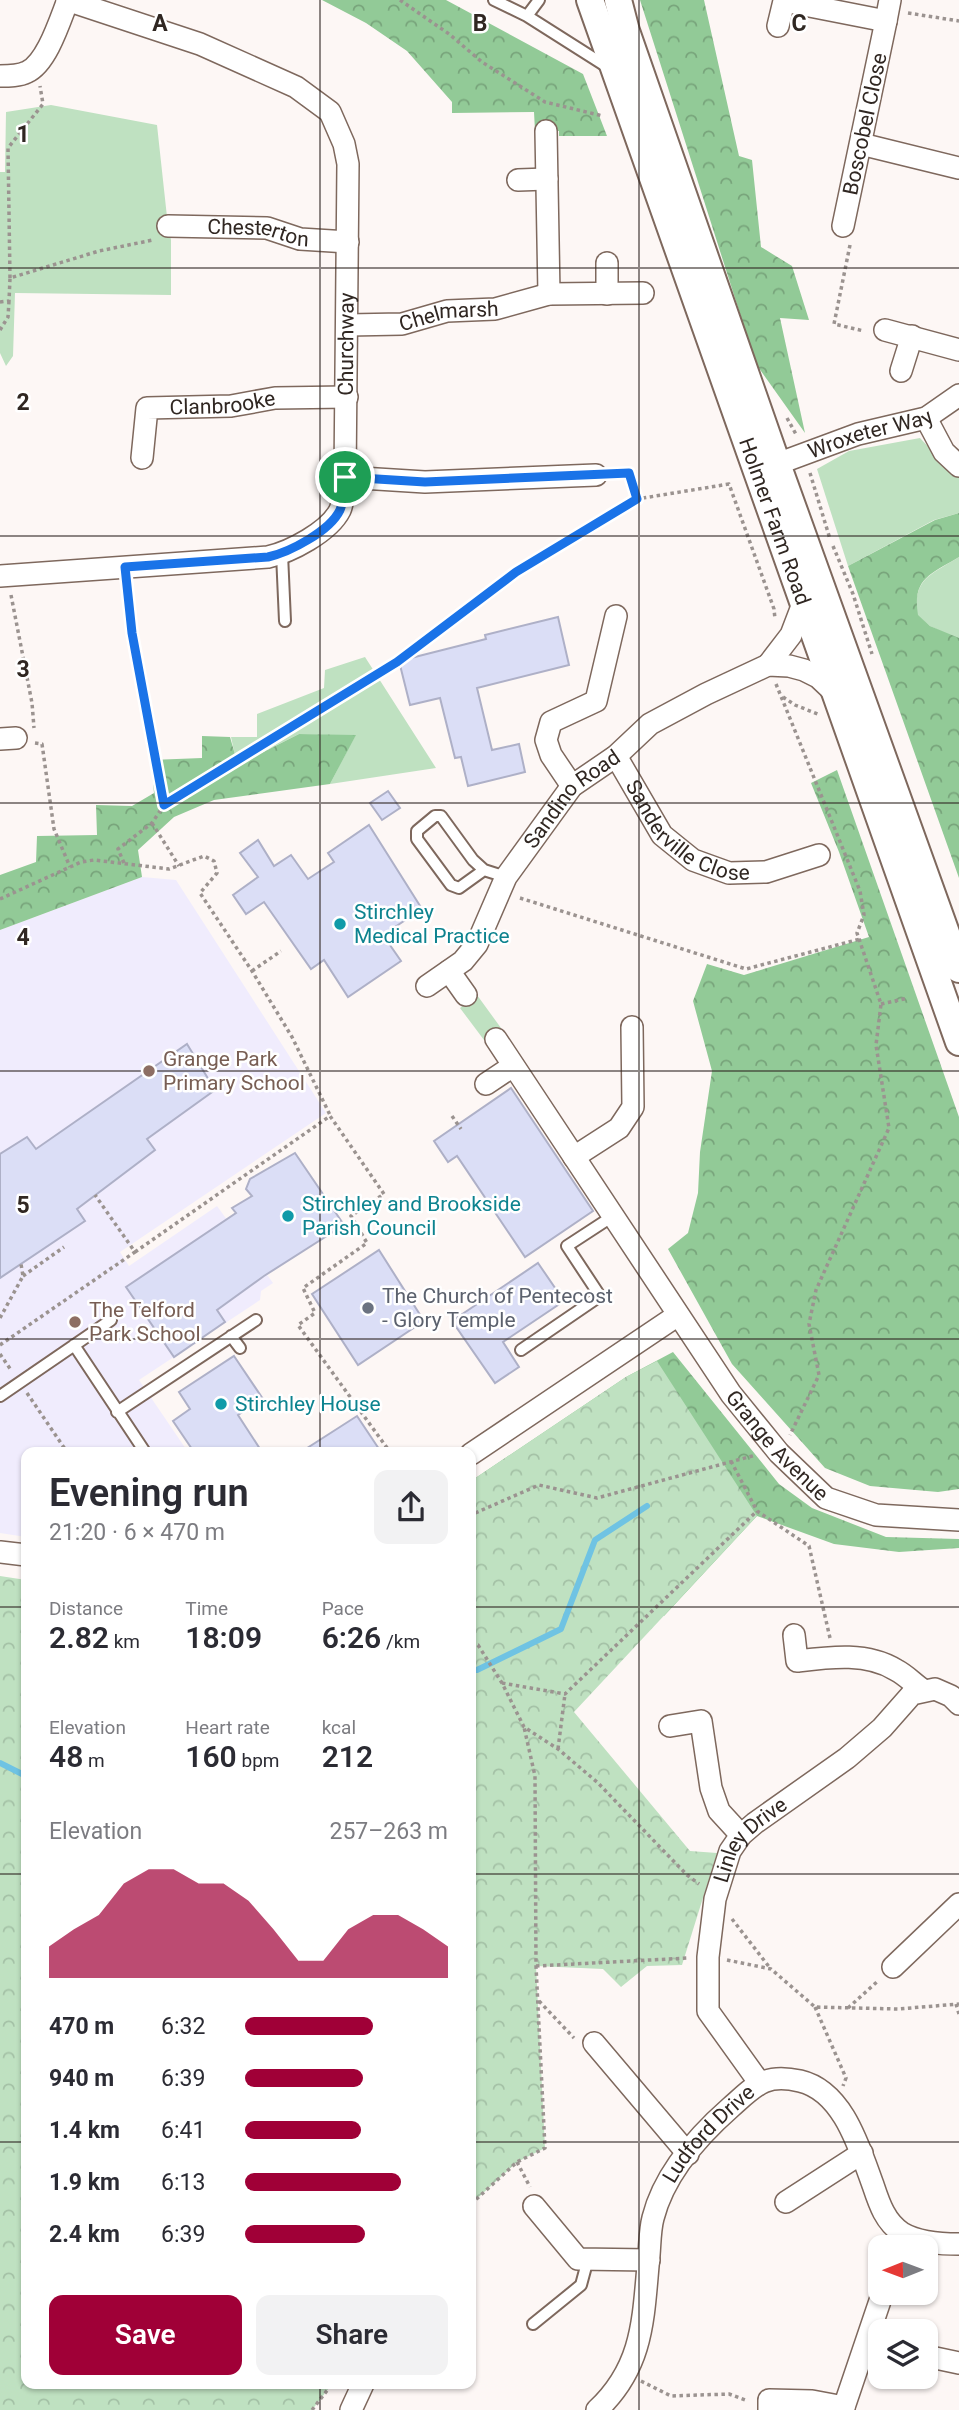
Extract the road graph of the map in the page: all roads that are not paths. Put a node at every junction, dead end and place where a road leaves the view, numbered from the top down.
1 (67, 0) edge
2 (494, 0) edge
3 (539, 0) edge
4 (590, 0) edge
5 (618, 0) edge
6 (784, 1) edge
7 (892, 11) edge
8 (527, 16) junction
9 (778, 26) dead end
10 (614, 71) junction
11 (0, 76) edge
12 (546, 131) dead end
13 (861, 144) junction
14 (959, 168) edge
15 (547, 179) junction
16 (518, 180) dead end
17 (168, 226) road end
18 (848, 232) road end
19 (348, 242) junction
20 (607, 262) dead end
21 (607, 293) junction
22 (643, 293) dead end
23 (549, 294) junction
24 (348, 325) junction
25 (875, 331) road end
26 (912, 336) junction
27 (959, 350) edge
28 (901, 371) dead end
29 (959, 395) edge
30 (347, 397) junction
31 (926, 418) junction
32 (142, 458) dead end
33 (777, 464) junction
34 (959, 466) edge
35 (596, 475) road end
36 (345, 477) junction
37 (282, 554) junction
38 (4, 576) edge
39 (804, 601) junction
40 (616, 616) dead end
41 (285, 621) dead end
42 (771, 673) junction
43 (837, 695) junction
44 (616, 756) junction
45 (572, 786) junction
46 (819, 855) dead end
47 (484, 870) junction
48 (509, 886) junction
49 (959, 969) edge
50 (449, 971) junction
51 (427, 986) dead end
52 (466, 995) dead end
53 (632, 1027) dead end
54 (496, 1039) dead end
55 (959, 1042) edge
56 (513, 1066) junction
57 (486, 1084) dead end
58 (574, 1157) junction
59 (613, 1216) junction
60 (678, 1315) junction
61 (111, 1320) dead end
62 (256, 1320) dead end
63 (231, 1336) junction
64 (74, 1345) junction
65 (240, 1348) dead end
66 (521, 1350) dead end
67 (0, 1396) edge
68 (117, 1412) junction
69 (142, 1447) edge
70 (476, 1451) edge
71 (959, 1520) edge
72 (0, 1552) edge
73 (21, 1554) edge
74 (794, 1635) dead end
75 (923, 1690) junction
76 (959, 1703) edge
77 (670, 1726) dead end
78 (741, 1835) junction
79 (959, 1904) edge
80 (893, 1967) road end
81 (594, 2043) road end
82 (760, 2082) junction
83 (862, 2153) junction
84 (688, 2154) junction
85 (786, 2202) dead end
86 (534, 2206) road end
87 (898, 2235) edge
88 (938, 2243) edge
89 (959, 2244) edge
90 (588, 2259) junction
91 (649, 2260) junction
92 (533, 2324) dead end
93 (868, 2353) edge
94 (938, 2359) edge
95 (959, 2363) edge
96 (361, 2389) edge
97 (762, 2404) edge
98 (843, 2409) edge
99 (351, 2410) edge
100 (597, 2410) edge

1 - 11 street
1 - 19 street, Churchway
2 - 8 lane
3 - 8 lane
4 - 10 street, Holmer Farm Road
5 - 33 street, Holmer Farm Road
6 - 7 street
6 - 9 street
7 - 13 street, Boscobel Close
8 - 10 lane
10 - 39 street, Holmer Farm Road
12 - 15 street
13 - 14 street
13 - 18 street, Boscobel Close
15 - 16 street
15 - 23 street
17 - 19 street, Chesterton
19 - 24 street, Churchway
20 - 21 street
21 - 22 street, Chelmarsh
21 - 23 street, Chelmarsh
23 - 24 street, Chelmarsh
24 - 30 street, Churchway
25 - 26 street
26 - 27 street
26 - 28 street
29 - 31 street, Wroxeter Way
30 - 32 street, Clanbrooke
30 - 36 street, Churchway
31 - 33 street, Wroxeter Way
31 - 34 street
33 - 49 street, Holmer Farm Road
35 - 36 street
36 - 37 street, Churchway
37 - 38 street, Churchway
37 - 41 lane
39 - 42 street, Sandino Road
39 - 43 street, Holmer Farm Road
40 - 45 street
42 - 43 street
42 - 44 street, Sandino Road
43 - 55 street, Holmer Farm Road
44 - 45 street, Sandino Road
44 - 46 street, Sanderville Close
45 - 48 street, Sandino Road
47 - 47 lane
47 - 48 lane
48 - 50 street, Sandino Road
50 - 51 street, Sandino Road
50 - 52 street
53 - 58 street
54 - 56 street, Grange Avenue
56 - 57 street
56 - 58 street, Grange Avenue
58 - 59 street, Grange Avenue
59 - 60 street, Grange Avenue
59 - 66 lane
60 - 70 street
60 - 71 street, Grange Avenue
61 - 64 lane
62 - 63 lane
63 - 65 lane
63 - 68 lane
64 - 67 lane
64 - 68 lane
68 - 69 lane
72 - 73 street
74 - 75 street
75 - 76 street
75 - 78 street, Linley Drive
77 - 78 street
78 - 82 street, Linley Drive
79 - 80 street
81 - 84 street
82 - 83 street, Ludford Drive
82 - 84 street, Ludford Drive
83 - 85 street
83 - 87 street, Ludford Drive
84 - 91 street, Ludford Drive
86 - 90 street
88 - 89 street, Ludford Drive
90 - 91 street
90 - 92 lane
91 - 100 street, Ludford Drive
93 - 98 street
94 - 95 street
96 - 99 street
97 - 98 street

